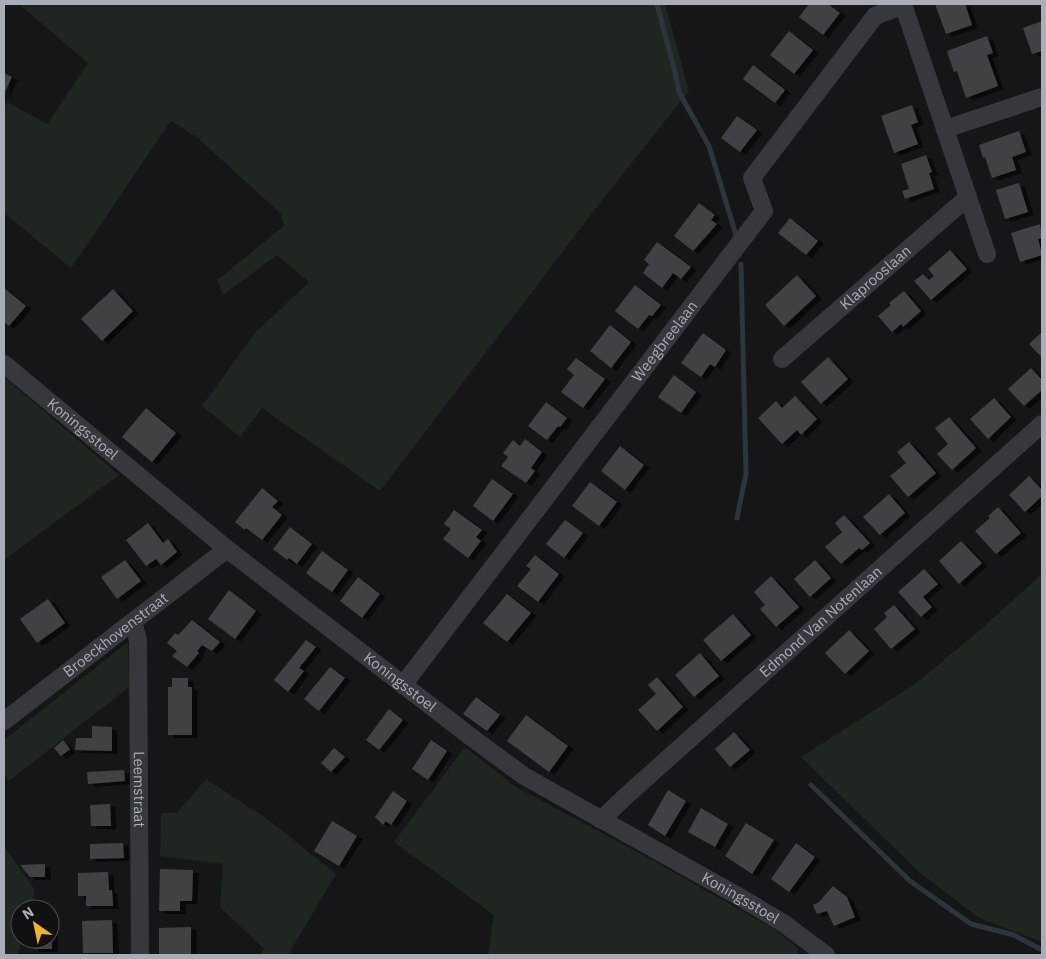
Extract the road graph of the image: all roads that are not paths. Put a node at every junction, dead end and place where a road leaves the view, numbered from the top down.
1 (904, 4) edge
2 (1042, 97) edge
3 (945, 128) junction
4 (968, 197) junction
5 (987, 254) dead end
6 (782, 359) dead end
7 (4, 364) edge
8 (1042, 424) edge
9 (227, 549) junction
10 (133, 622) junction
11 (403, 684) junction
12 (4, 721) edge
13 (601, 820) junction
14 (140, 955) edge
15 (826, 955) edge

1 - 3 street
1 - 11 street, Weegbreelaan
2 - 3 street
3 - 4 street
4 - 5 street
4 - 6 street, Klaprooslaan
7 - 9 street, Koningsstoel
8 - 13 street, Edmond Van Notenlaan
9 - 10 street, Broeckhovenstraat
9 - 11 street, Koningsstoel
10 - 12 street, Broeckhovenstraat
10 - 14 street, Leemstraat
11 - 13 street, Koningsstoel
13 - 15 street, Koningsstoel

